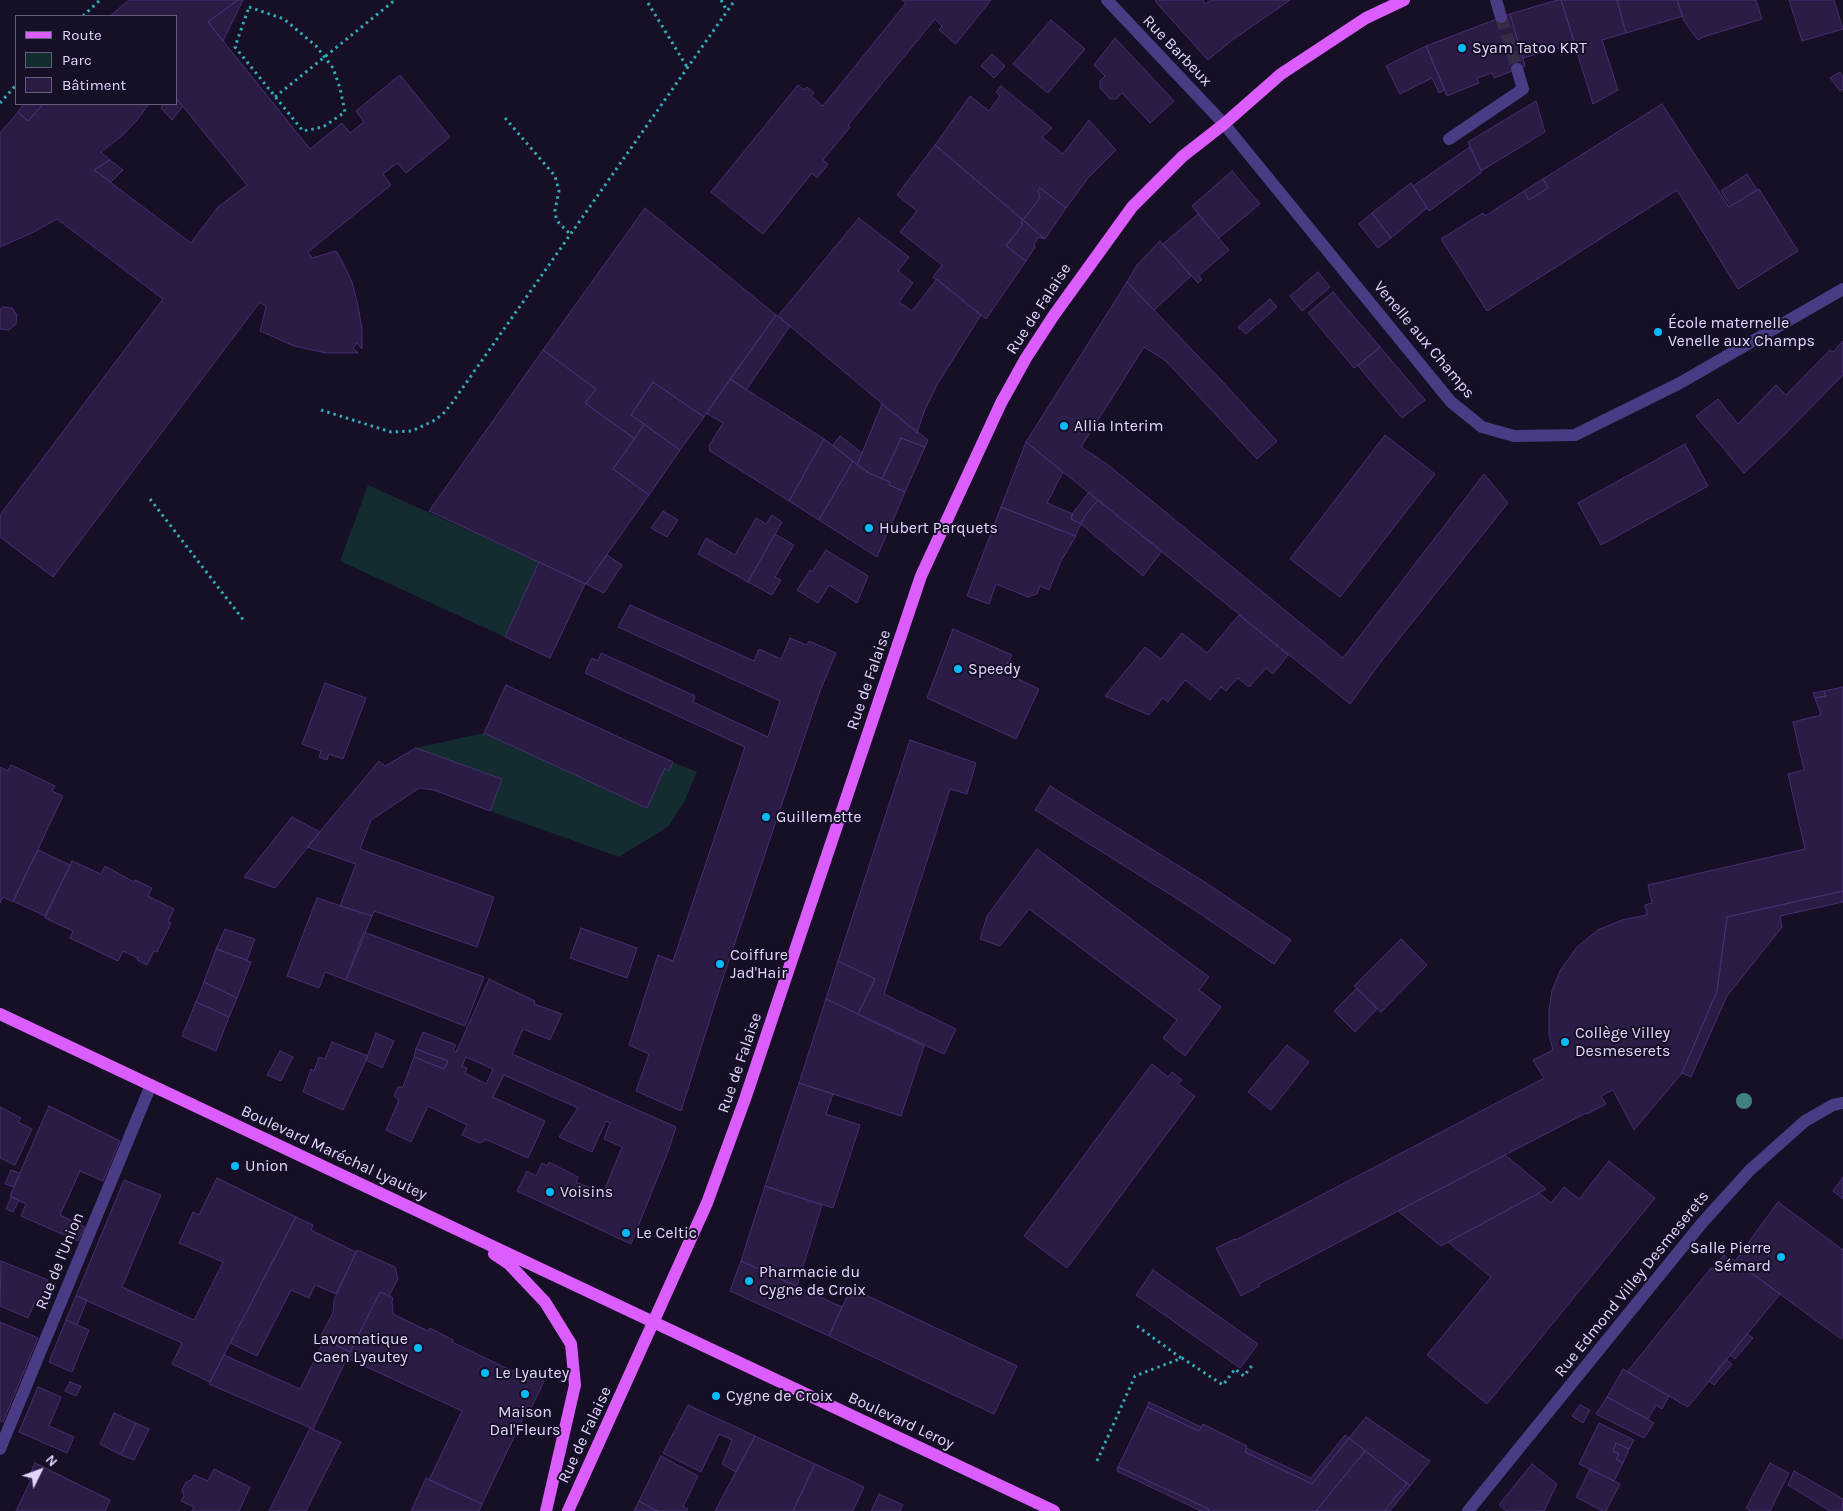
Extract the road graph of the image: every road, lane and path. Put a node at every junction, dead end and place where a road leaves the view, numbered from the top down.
1 (100, 0) edge
2 (395, 0) edge
3 (721, 0) edge
4 (735, 0) edge
5 (1107, 0) edge
6 (1404, 0) edge
7 (1496, 0) edge
8 (648, 4) dead end
9 (727, 11) junction
10 (84, 15) edge
11 (1501, 17) tunnel mouth
12 (324, 57) junction
13 (687, 67) junction
14 (1517, 69) tunnel mouth
15 (15, 86) edge
16 (275, 97) junction
17 (0, 103) edge
18 (505, 118) dead end
19 (1224, 124) junction
20 (1449, 139) dead end
21 (570, 234) junction
22 (1843, 289) edge
23 (320, 410) dead end
24 (150, 498) dead end
25 (245, 622) dead end
26 (0, 1014) edge
27 (151, 1085) junction
28 (1843, 1103) edge
29 (454, 1228) junction
30 (654, 1322) junction
31 (1138, 1326) dead end
32 (1182, 1358) junction
33 (1254, 1363) dead end
34 (0, 1449) edge
35 (1097, 1461) dead end
36 (546, 1511) edge
37 (568, 1511) edge
38 (1054, 1511) edge
39 (1468, 1511) edge

1 - 10 path
2 - 12 path
3 - 9 path
4 - 9 path
5 - 19 street, Rue Barbeux
6 - 19 main road, Rue de Falaise
7 - 11 street
8 - 13 path
9 - 13 path
12 - 16 path
12 - 16 path
12 - 16 path
13 - 21 path
14 - 20 street
15 - 17 path
18 - 21 path
19 - 22 street, Venelle aux Champs
19 - 30 main road, Rue de Falaise
21 - 23 path
24 - 25 path
26 - 27 main road, Boulevard Maréchal Lyautey
27 - 29 main road, Boulevard Maréchal Lyautey
27 - 34 street, Rue de l'Union
28 - 39 street, Rue Edmond Villey Desmeserets
29 - 30 main road, Boulevard Maréchal Lyautey
29 - 36 main road
30 - 37 main road, Rue de Falaise
30 - 38 main road, Boulevard Leroy
31 - 32 path
32 - 33 path
32 - 35 path

